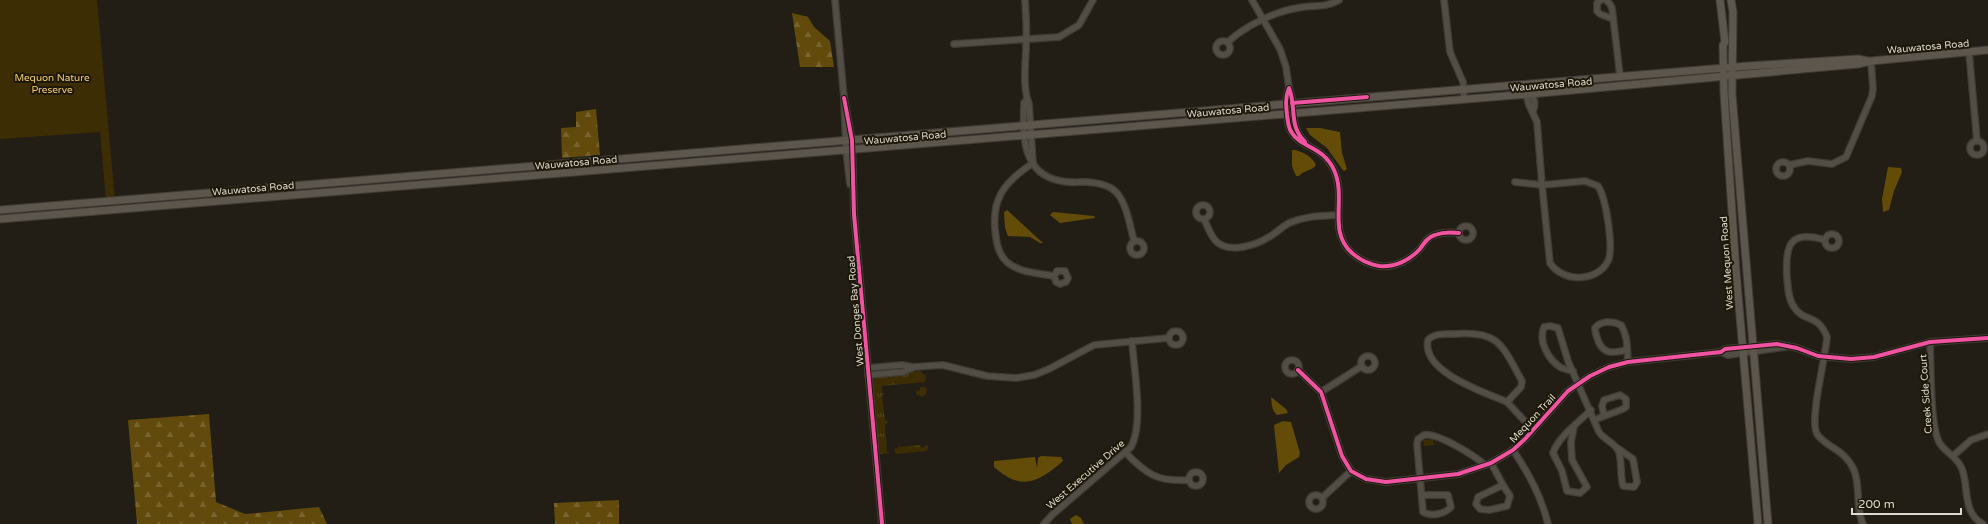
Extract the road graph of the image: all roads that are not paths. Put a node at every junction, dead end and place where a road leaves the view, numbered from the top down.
1 (835, 0) edge
2 (1025, 0) edge
3 (1093, 0) edge
4 (1252, 0) edge
5 (1339, 0) edge
6 (1444, 0) edge
7 (1601, 0) edge
8 (1606, 0) edge
9 (1720, 0) edge
10 (1731, 0) edge
11 (1613, 19) junction
12 (1263, 21) junction
13 (1026, 39) junction
14 (1728, 41) junction
15 (1228, 42) dead end
16 (954, 44) dead end
17 (1723, 50) junction
18 (1988, 50) edge
19 (1732, 51) junction
20 (1969, 52) junction
21 (1870, 61) junction
22 (1774, 64) junction
23 (1748, 66) junction
24 (1709, 69) junction
25 (1727, 72) junction
26 (1620, 76) junction
27 (1743, 76) junction
28 (1705, 78) junction
29 (1670, 81) junction
30 (1530, 84) junction
31 (1463, 90) junction
32 (1724, 92) junction
33 (1530, 94) junction
34 (1464, 99) junction
35 (1289, 103) junction
36 (1733, 105) junction
37 (1290, 113) junction
38 (1734, 120) junction
39 (1027, 125) junction
40 (1027, 135) junction
41 (1977, 141) dead end
42 (849, 145) junction
43 (1033, 163) junction
44 (1790, 166) dead end
45 (1515, 182) dead end
46 (1542, 185) junction
47 (0, 210) edge
48 (1338, 215) junction
49 (0, 219) edge
50 (1204, 219) dead end
51 (1459, 233) dead end
52 (1825, 240) dead end
53 (1134, 241) dead end
54 (1054, 276) dead end
55 (1168, 338) dead end
56 (1988, 338) edge
57 (1132, 341) junction
58 (1930, 342) junction
59 (1754, 349) junction
60 (1627, 350) junction
61 (1742, 350) junction
62 (1825, 357) junction
63 (1628, 362) junction
64 (1362, 366) dead end
65 (913, 367) junction
66 (868, 368) junction
67 (1298, 370) dead end
68 (1572, 371) junction
69 (868, 375) junction
70 (1579, 383) junction
71 (1321, 392) junction
72 (1507, 402) junction
73 (1758, 409) junction
74 (1591, 410) junction
75 (1748, 410) junction
76 (1604, 416) junction
77 (1594, 420) junction
78 (1574, 427) junction
79 (1533, 430) junction
80 (1988, 434) edge
81 (1616, 447) junction
82 (1513, 450) junction
83 (1126, 452) junction
84 (1953, 456) junction
85 (1491, 463) junction
86 (1484, 466) junction
87 (1351, 471) junction
88 (1420, 478) junction
89 (1189, 480) dead end
90 (1503, 485) junction
91 (1422, 495) junction
92 (1322, 498) dead end
93 (1765, 501) junction
94 (1756, 502) junction
95 (882, 524) edge
96 (1044, 524) edge
97 (1548, 524) edge
98 (1758, 524) edge
99 (1768, 524) edge
100 (1863, 524) edge
101 (1983, 524) edge

1 - 42 street, West Donges Bay Road
2 - 13 street
3 - 13 street
4 - 12 street
5 - 12 street
6 - 31 street
7 - 11 street
8 - 11 street
9 - 14 main road, West Mequon Road
10 - 14 main road, West Mequon Road
11 - 26 street
12 - 15 street
12 - 35 street
13 - 16 street
13 - 39 street
14 - 17 main road, West Mequon Road
14 - 19 main road, West Mequon Road
14 - 25 main road
17 - 24 main road
17 - 25 main road, West Mequon Road
18 - 20 main road, Wauwatosa Road
19 - 23 main road
19 - 25 main road, West Mequon Road
20 - 21 main road, Wauwatosa Road
20 - 41 street
21 - 22 main road, Wauwatosa Road
21 - 27 main road, Wauwatosa Road
21 - 44 street
22 - 23 main road, Wauwatosa Road
22 - 25 main road
23 - 25 main road, Wauwatosa Road
24 - 25 main road, Wauwatosa Road
24 - 26 main road, Wauwatosa Road
25 - 27 main road, Wauwatosa Road
25 - 28 main road, Wauwatosa Road
25 - 29 main road
25 - 32 main road, West Mequon Road
25 - 36 main road, West Mequon Road
25 - 38 main road
26 - 30 main road, Wauwatosa Road
27 - 36 main road
28 - 29 main road, Wauwatosa Road
28 - 32 main road
29 - 33 main road, Wauwatosa Road
30 - 31 main road, Wauwatosa Road
30 - 33 street
31 - 34 street
31 - 35 main road, Wauwatosa Road
32 - 61 main road, West Mequon Road
33 - 34 main road, Wauwatosa Road
33 - 46 street
34 - 37 main road, Wauwatosa Road
35 - 37 street
35 - 39 main road, Wauwatosa Road
36 - 38 main road, West Mequon Road
37 - 40 main road, Wauwatosa Road
37 - 48 street
38 - 59 main road, West Mequon Road
39 - 40 street
39 - 42 main road, Wauwatosa Road
40 - 42 main road, Wauwatosa Road
40 - 43 street
42 - 47 main road, Wauwatosa Road
42 - 49 main road, Wauwatosa Road
42 - 66 street, West Donges Bay Road
43 - 53 street
43 - 54 street
45 - 46 street
46 - 46 street
48 - 50 street
48 - 51 street
52 - 62 street
55 - 57 street
56 - 58 street, Mequon Trail
57 - 65 street
57 - 83 street, West Executive Drive
58 - 62 street, Mequon Trail
58 - 84 street, Creek Side Court
59 - 61 street, Mequon Trail
59 - 62 street, Mequon Trail
59 - 73 main road, West Mequon Road
60 - 60 street
60 - 63 street
61 - 63 street, Mequon Trail
61 - 75 main road, West Mequon Road
62 - 100 street
63 - 70 street, Mequon Trail
64 - 71 street
65 - 66 street
65 - 69 street
66 - 69 street, West Donges Bay Road
67 - 71 street
68 - 68 street
68 - 70 street
69 - 95 street, West Donges Bay Road
70 - 74 street
70 - 79 street, Mequon Trail
71 - 87 street
72 - 72 street
72 - 79 street
73 - 75 main road
73 - 93 main road, West Mequon Road
74 - 77 street
74 - 78 street
75 - 94 main road, West Mequon Road
76 - 76 street
76 - 77 street
77 - 81 street
78 - 78 street
79 - 82 street, Mequon Trail
80 - 84 street
81 - 81 street
82 - 85 street, Mequon Trail
82 - 97 street
83 - 89 street
83 - 96 street, West Executive Drive
84 - 101 street, Creek Side Court
85 - 86 street, Mequon Trail
85 - 90 street
86 - 88 street, Mequon Trail
86 - 88 street
87 - 88 street, Mequon Trail
87 - 92 street
88 - 91 street
90 - 90 street
91 - 91 street
93 - 94 main road
93 - 99 main road, West Mequon Road
94 - 98 main road, West Mequon Road

